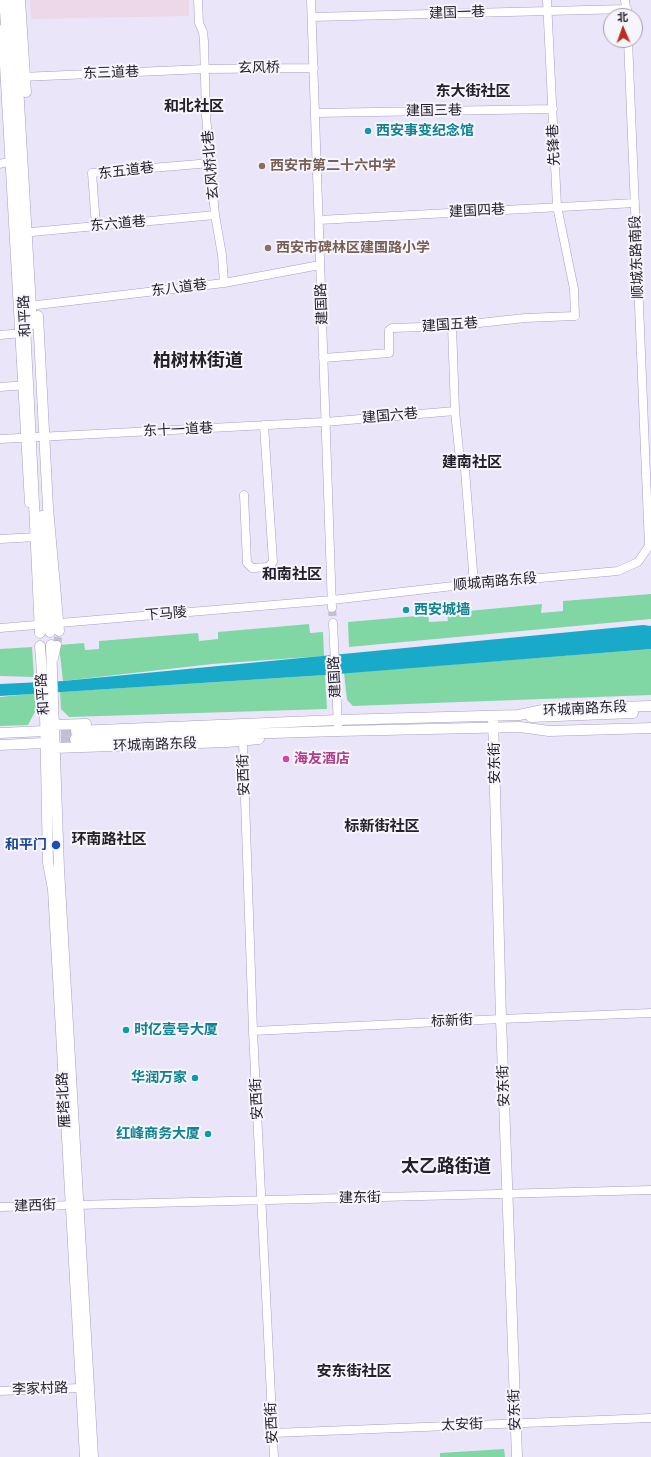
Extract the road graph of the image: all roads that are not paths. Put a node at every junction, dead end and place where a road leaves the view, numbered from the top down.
1 (4, 0) edge
2 (13, 0) edge
3 (20, 0) edge
4 (198, 0) edge
5 (311, 0) edge
6 (547, 0) edge
7 (548, 10) junction
8 (603, 11) edge
9 (312, 17) junction
10 (3, 24) edge
11 (628, 48) edge
12 (314, 68) junction
13 (205, 69) junction
14 (21, 77) junction
15 (553, 109) junction
16 (315, 113) junction
17 (13, 160) junction
18 (210, 163) junction
19 (0, 164) edge
20 (635, 203) junction
21 (557, 206) junction
22 (216, 215) junction
23 (319, 220) junction
24 (96, 226) junction
25 (27, 233) junction
26 (320, 266) junction
27 (224, 283) junction
28 (574, 289) joint
29 (37, 305) junction
30 (452, 326) junction
31 (22, 333) junction
32 (0, 335) edge
33 (323, 358) junction
34 (25, 386) junction
35 (0, 387) edge
36 (455, 411) junction
37 (326, 422) junction
38 (264, 425) junction
39 (34, 438) junction
40 (0, 439) edge
41 (244, 495) dead end
42 (0, 539) edge
43 (35, 540) junction
44 (649, 546) joint
45 (474, 584) junction
46 (332, 604) junction
47 (333, 623) tunnel mouth
48 (0, 628) edge
49 (49, 628) junction
50 (49, 645) joint
51 (46, 669) junction
52 (651, 706) edge
53 (651, 713) edge
54 (494, 716) junction
55 (519, 716) junction
56 (338, 720) junction
57 (651, 722) edge
58 (309, 727) junction
59 (520, 727) junction
60 (49, 728) junction
61 (494, 728) junction
62 (651, 728) edge
63 (338, 731) junction
64 (0, 732) edge
65 (75, 735) tunnel mouth
66 (243, 741) junction
67 (44, 743) junction
68 (0, 745) edge
69 (54, 748) junction
70 (651, 1013) edge
71 (501, 1019) junction
72 (253, 1031) junction
73 (651, 1190) edge
74 (508, 1194) junction
75 (262, 1200) junction
76 (74, 1204) junction
77 (0, 1207) edge
78 (80, 1388) junction
79 (0, 1391) edge
80 (651, 1418) edge
81 (516, 1423) junction
82 (273, 1434) junction
83 (85, 1457) edge
84 (93, 1457) edge
85 (274, 1457) edge
86 (517, 1457) edge

1 - 10 main road, 和平路
2 - 14 main road, 和平路
3 - 14 main road
4 - 13 street, 玄风桥北巷
5 - 9 street, 建国路
6 - 7 street, 先锋巷
7 - 8 street, 建国一巷
7 - 9 street, 建国一巷
7 - 15 street, 先锋巷
9 - 12 street, 建国路
10 - 17 main road, 和平路
11 - 20 street, 顺城东路南段
12 - 13 street, 玄风桥
12 - 16 street, 建国路
13 - 14 street, 东三道巷
13 - 18 street, 玄风桥北巷
14 - 25 main road, 和平路
15 - 16 street, 建国三巷
15 - 21 street, 先锋巷
16 - 23 street, 建国路
17 - 19 street
17 - 25 main road, 和平路
17 - 31 street
18 - 22 street, 玄风桥北巷
18 - 24 street, 东五道巷
20 - 21 street, 建国四巷
20 - 44 street, 顺城东路南段
21 - 23 street, 建国四巷
21 - 28 street, 先锋巷
22 - 24 street, 东六道巷
22 - 27 street, 玄风桥北巷
23 - 26 street, 建国路
24 - 25 street, 东六道巷
25 - 29 main road
25 - 31 main road, 和平路
25 - 39 main road, 和平路
26 - 27 street, 东八道巷
26 - 33 street, 建国路
27 - 29 street, 东八道巷
28 - 30 street, 建国五巷
29 - 39 main road
30 - 33 street, 建国五巷
30 - 36 street
31 - 32 street
31 - 34 main road, 和平路
33 - 37 street, 建国路
34 - 35 street
34 - 39 main road, 和平路
36 - 37 street, 建国六巷
36 - 45 street
37 - 38 street, 东十一道巷
37 - 46 street, 建国路
38 - 39 street, 东十一道巷
38 - 41 street
39 - 40 street, 东十一道巷
39 - 43 main road, 和平路
39 - 49 main road, 和平路
42 - 43 street
43 - 49 main road, 和平路
44 - 45 street, 顺城南路东段
45 - 46 street, 顺城南路东段
46 - 49 street, 下马陵
47 - 56 street, 建国路
48 - 49 street, 下马陵
50 - 51 main road, 和平路
50 - 51 street
51 - 60 main road, 和平路
52 - 55 main road, 环城南路东段
53 - 55 main road, 环城南路东段
54 - 55 main road, 环城南路东段
54 - 56 main road, 环城南路东段
54 - 61 main road, 安东街
56 - 58 main road, 环城南路东段
56 - 63 street, 建国路
57 - 59 main road, 环城南路东段
58 - 60 main road, 环城南路东段
58 - 63 main road, 环城南路东段
58 - 65 main road, 环城南路东段
58 - 66 main road, 环城南路东段
59 - 61 main road, 环城南路东段
59 - 62 main road, 环城南路东段
60 - 64 main road, 环城南路东段
60 - 67 main road, 和平路
60 - 69 main road, 雁塔北路
61 - 63 main road, 环城南路东段
61 - 71 main road, 安东街
66 - 69 main road, 环城南路东段
66 - 72 street, 安西街
67 - 68 main road, 环城南路东段
67 - 69 main road, 环城南路东段
67 - 76 main road, 雁塔北路
69 - 76 main road, 雁塔北路
70 - 71 street, 标新街
71 - 72 street, 标新街
71 - 74 main road, 安东街
72 - 75 street, 安西街
73 - 74 street, 建东街
74 - 75 street, 建东街
74 - 81 main road, 安东街
75 - 76 street, 建东街
75 - 82 street, 安西街
76 - 77 street, 建西街
76 - 78 main road, 雁塔北路
76 - 84 main road, 雁塔北路
78 - 79 street, 李家村路
78 - 83 main road, 雁塔北路
80 - 81 street, 太安街
81 - 82 street, 太安街
81 - 86 main road, 安东街
82 - 85 street, 安西街

